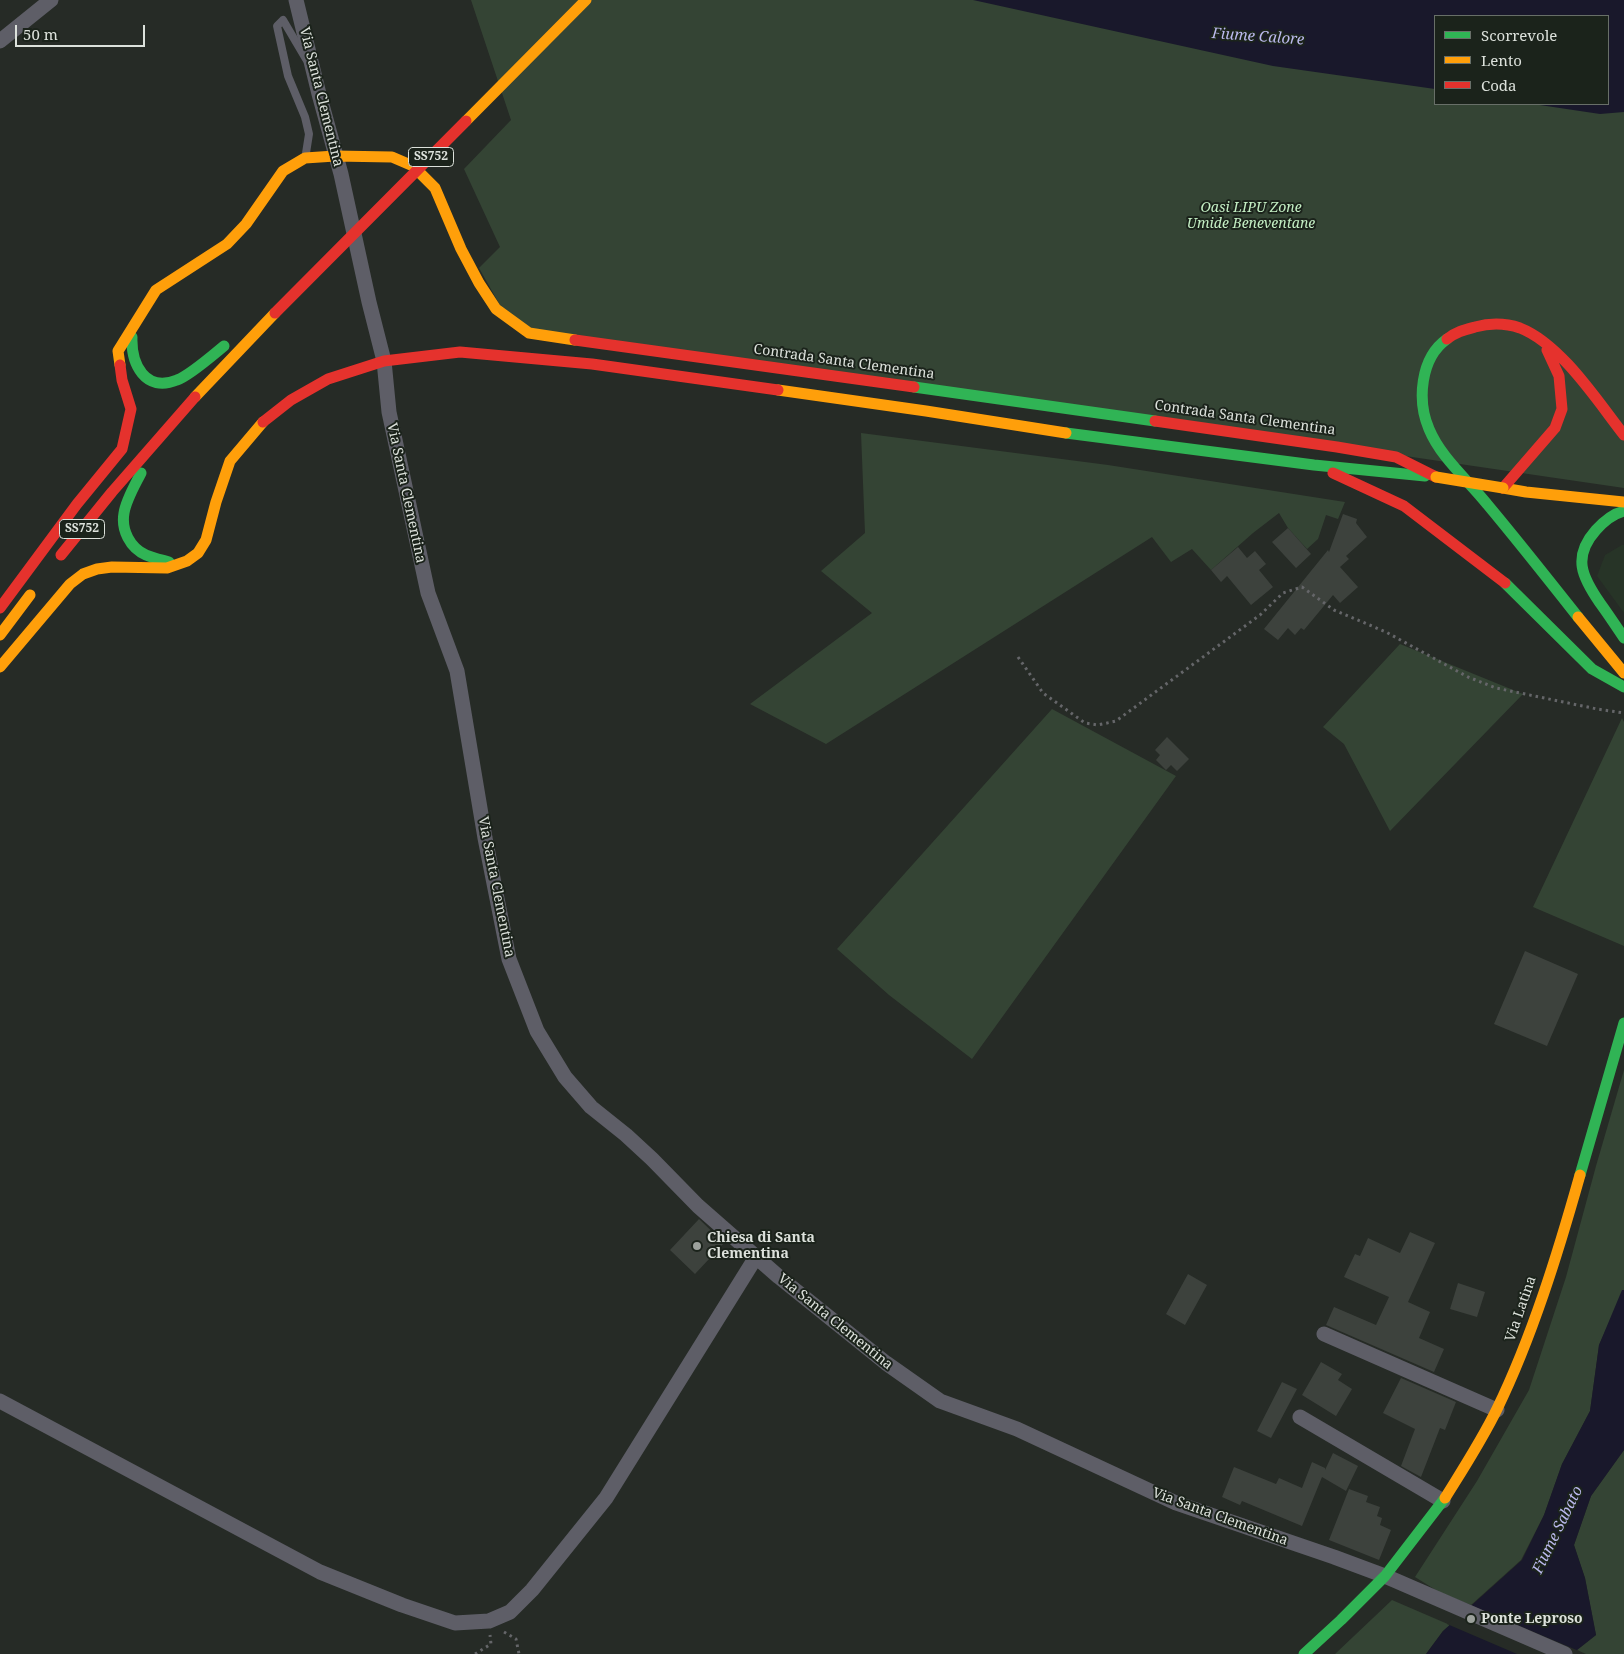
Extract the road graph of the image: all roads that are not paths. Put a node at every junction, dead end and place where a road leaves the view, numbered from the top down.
1 (51, 0) edge
2 (296, 0) edge
3 (586, 0) edge
4 (0, 41) edge
5 (315, 76) junction
6 (335, 156) junction
7 (305, 158) junction
8 (275, 313) junction
9 (140, 314) junction
10 (1544, 343) junction
11 (384, 361) junction
12 (168, 427) junction
13 (1624, 435) edge
14 (1314, 464) junction
15 (1436, 477) junction
16 (1503, 488) junction
17 (1624, 502) edge
18 (1624, 511) edge
19 (177, 565) junction
20 (51, 568) dead end
21 (40, 583) dead end
22 (0, 608) edge
23 (0, 635) edge
24 (1624, 638) edge
25 (0, 667) edge
26 (1624, 673) edge
27 (1624, 687) edge
28 (1624, 1023) edge
29 (756, 1257) junction
30 (1324, 1334) dead end
31 (0, 1401) edge
32 (1497, 1410) junction
33 (1300, 1417) dead end
34 (1443, 1501) junction
35 (1385, 1576) junction
36 (1304, 1654) edge
37 (1565, 1654) edge

1 - 4 street
2 - 5 street, Via Santa Clementina
3 - 8 main road, SS752, bridge
5 - 6 street, Via Santa Clementina
5 - 7 lane
6 - 7 main road, Contrada Santa Clementina
6 - 11 street, Via Santa Clementina
6 - 15 main road, Contrada Santa Clementina
7 - 9 main road
8 - 9 main road
8 - 12 main road, SS752
9 - 22 main road
10 - 13 main road
10 - 16 main road
10 - 26 main road
11 - 14 main road, Contrada Santa Clementina
11 - 19 main road, Contrada Santa Clementina
11 - 29 street, Via Santa Clementina
12 - 19 main road
12 - 20 main road, SS752
14 - 15 main road, Contrada Santa Clementina
14 - 27 main road
15 - 16 main road, Contrada Santa Clementina, bridge
16 - 17 main road, Contrada Santa Clementina
18 - 24 main road
19 - 25 main road
21 - 23 main road
28 - 32 main road, Via Latina
29 - 31 street
29 - 35 street, Via Santa Clementina
30 - 32 street
32 - 34 main road, Via Latina
33 - 34 street
34 - 35 main road, Via Latina
35 - 36 main road, Via Latina
35 - 37 street, Via Santa Clementina

